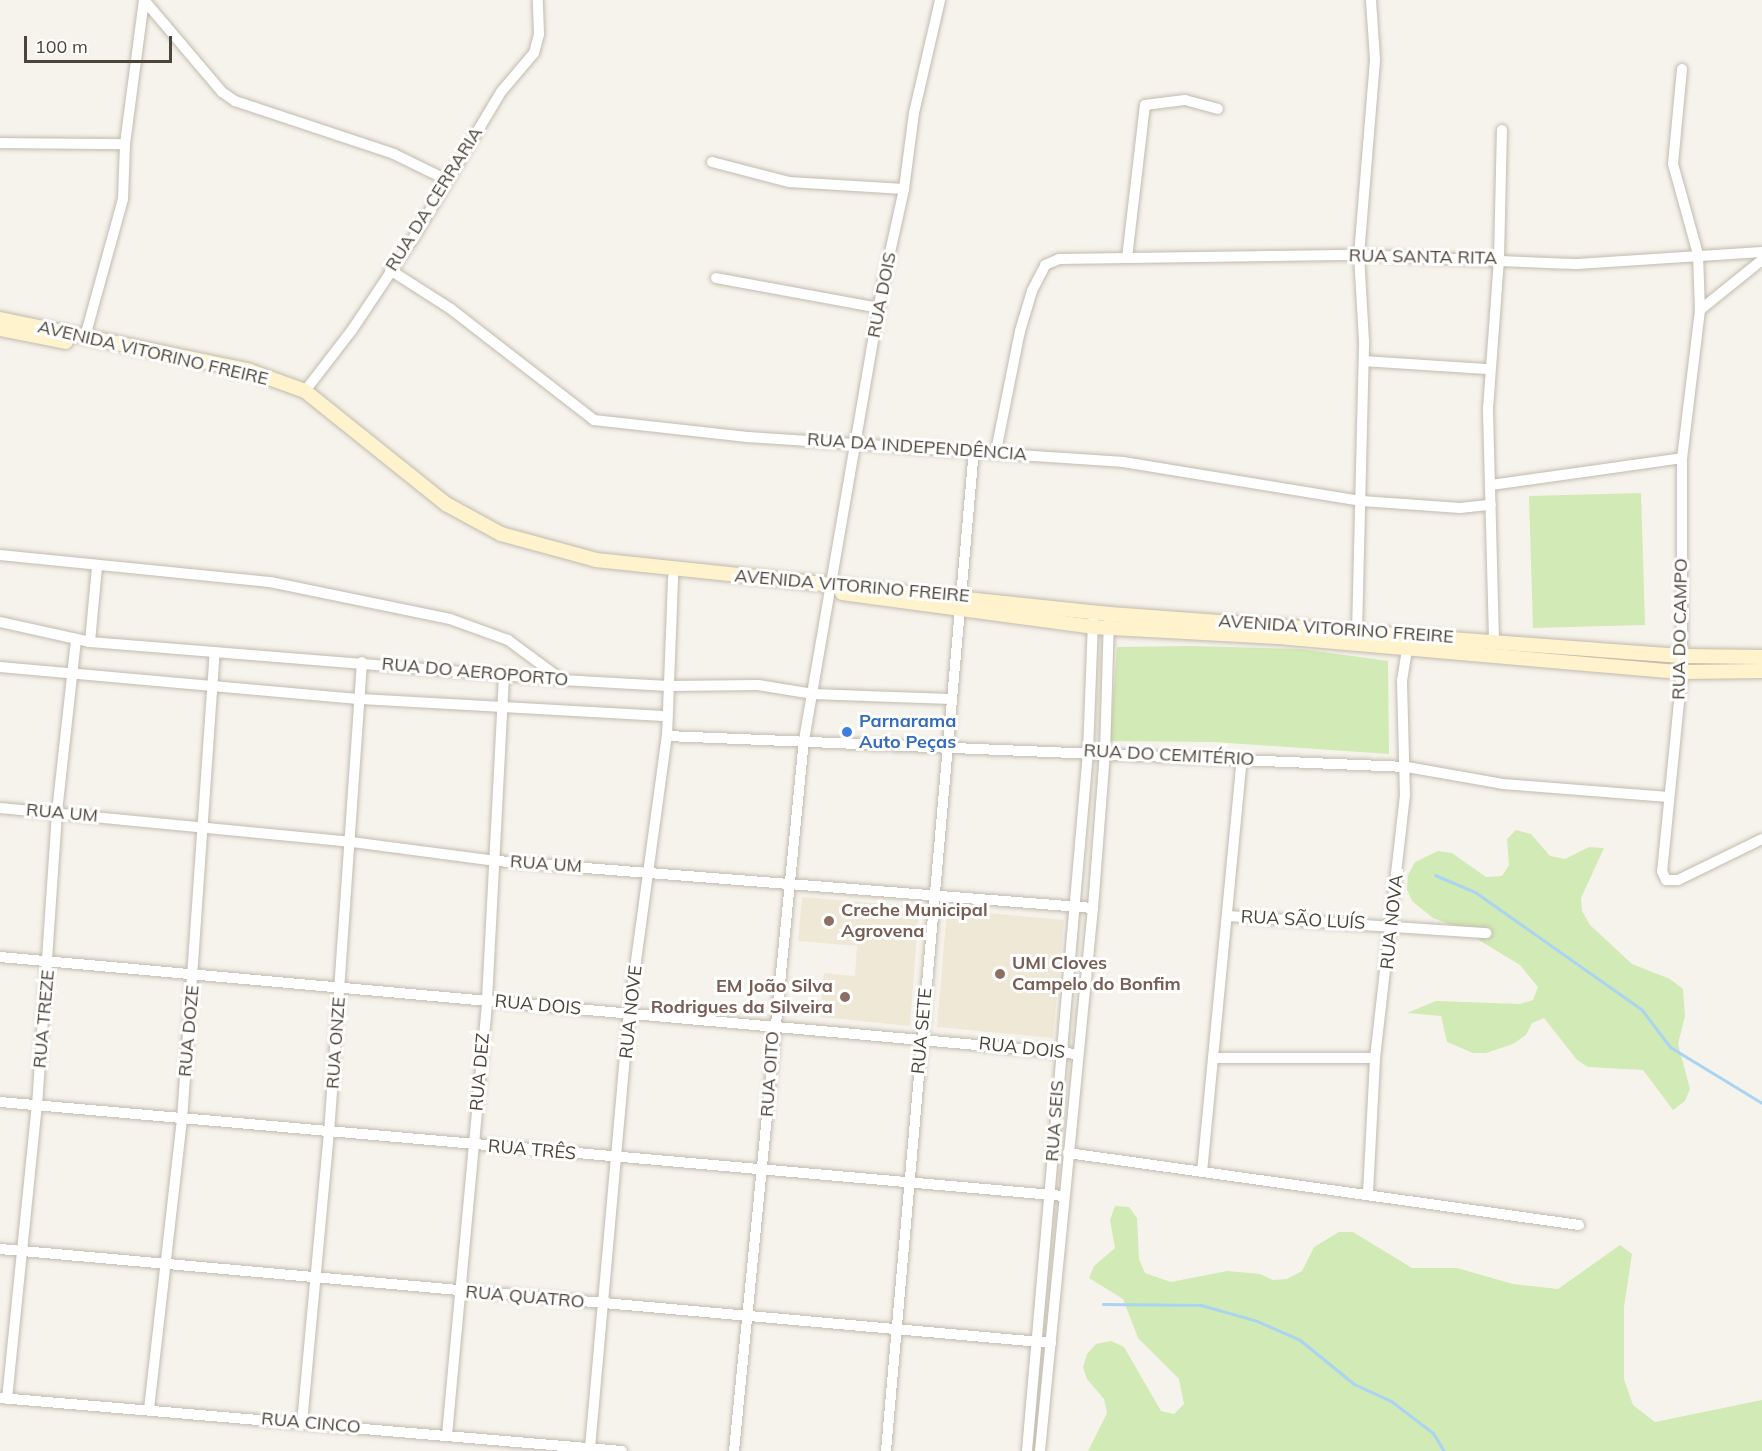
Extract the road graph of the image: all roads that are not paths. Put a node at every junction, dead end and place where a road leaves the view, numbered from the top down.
1 (144, 0) edge
2 (538, 0) edge
3 (940, 0) edge
4 (1371, 0) edge
5 (1682, 69) dead end
6 (1218, 109) dead end
7 (1502, 130) dead end
8 (0, 143) edge
9 (125, 144) junction
10 (712, 162) dead end
11 (447, 180) junction
12 (904, 189) junction
13 (1762, 252) edge
14 (1698, 254) junction
15 (1359, 255) junction
16 (1127, 258) junction
17 (1499, 259) junction
18 (1762, 260) edge
19 (390, 270) junction
20 (716, 278) dead end
21 (879, 308) junction
22 (1700, 310) junction
23 (0, 319) edge
24 (0, 329) edge
25 (85, 337) junction
26 (1364, 361) junction
27 (1489, 369) junction
28 (305, 391) junction
29 (856, 442) junction
30 (974, 450) junction
31 (996, 451) junction
32 (1682, 458) junction
33 (1491, 485) junction
34 (1362, 501) junction
35 (1491, 505) junction
36 (0, 555) edge
37 (97, 566) junction
38 (673, 576) junction
39 (828, 587) junction
40 (963, 596) junction
41 (960, 611) junction
42 (1094, 612) junction
43 (1109, 621) junction
44 (0, 622) edge
45 (1092, 627) junction
46 (1358, 632) junction
47 (76, 639) junction
48 (1494, 640) junction
49 (90, 642) junction
50 (1407, 650) junction
51 (215, 652) junction
52 (1681, 656) junction
53 (1762, 657) edge
54 (362, 662) junction
55 (0, 668) edge
56 (1762, 670) edge
57 (504, 672) junction
58 (1682, 672) junction
59 (69, 675) junction
60 (562, 680) junction
61 (214, 684) junction
62 (668, 686) junction
63 (813, 694) junction
64 (361, 699) junction
65 (951, 699) junction
66 (502, 707) junction
67 (668, 716) junction
68 (667, 736) junction
69 (804, 740) junction
70 (945, 748) junction
71 (1088, 752) junction
72 (1105, 752) junction
73 (1242, 759) junction
74 (1407, 767) junction
75 (1668, 797) junction
76 (0, 808) edge
77 (57, 812) junction
78 (204, 826) junction
79 (1762, 839) edge
80 (352, 842) junction
81 (497, 861) junction
82 (647, 872) junction
83 (787, 884) junction
84 (934, 898) junction
85 (1074, 907) junction
86 (1092, 908) junction
87 (1229, 916) junction
88 (1392, 924) junction
89 (1486, 933) dead end
90 (0, 957) edge
91 (49, 962) junction
92 (194, 975) junction
93 (340, 988) junction
94 (487, 1000) junction
95 (629, 1012) junction
96 (773, 1027) junction
97 (921, 1038) junction
98 (1060, 1052) junction
99 (1077, 1054) junction
100 (1214, 1058) junction
101 (1375, 1058) junction
102 (0, 1102) edge
103 (38, 1106) junction
104 (182, 1120) junction
105 (329, 1134) junction
106 (473, 1146) junction
107 (1068, 1154) junction
108 (618, 1157) junction
109 (764, 1172) junction
110 (1202, 1172) junction
111 (911, 1185) junction
112 (1368, 1193) junction
113 (1049, 1195) junction
114 (1064, 1196) junction
115 (1579, 1225) dead end
116 (0, 1250) edge
117 (22, 1251) junction
118 (166, 1265) junction
119 (314, 1280) junction
120 (458, 1292) junction
121 (603, 1304) junction
122 (748, 1317) junction
123 (896, 1330) junction
124 (1038, 1342) junction
125 (1051, 1342) junction
126 (3, 1399) edge
127 (149, 1409) junction
128 (302, 1423) junction
129 (447, 1435) junction
130 (590, 1448) junction
131 (622, 1451) edge
132 (734, 1451) edge
133 (886, 1451) edge
134 (1027, 1451) edge
135 (1040, 1451) edge

1 - 9 street
1 - 11 street
2 - 11 street, RUA DA CERRARIA
3 - 12 street, RUA DOIS
4 - 15 street
5 - 14 street, RUA DO CAMPO
6 - 16 street
7 - 17 street
8 - 9 street
9 - 25 street
10 - 12 street
11 - 19 street, RUA DA CERRARIA
12 - 21 street, RUA DOIS
13 - 14 street, RUA SANTA RITA
14 - 17 street, RUA SANTA RITA
14 - 22 street, RUA DO CAMPO
15 - 16 street, RUA SANTA RITA
15 - 17 street, RUA SANTA RITA
15 - 26 street
16 - 31 street, RUA SANTA RITA
17 - 27 street
18 - 22 street
19 - 28 street, RUA DA CERRARIA
19 - 29 street, RUA DA INDEPENDÊNCIA
20 - 21 street
21 - 29 street, RUA DOIS
22 - 32 street, RUA DO CAMPO
23 - 25 street, AVENIDA VITORINO FREIRE
24 - 38 street, AVENIDA VITORINO FREIRE
25 - 28 street, AVENIDA VITORINO FREIRE
26 - 27 street
26 - 34 street
27 - 33 street
28 - 39 street, AVENIDA VITORINO FREIRE
29 - 30 street, RUA DA INDEPENDÊNCIA
29 - 39 street, RUA DOIS
30 - 31 street, RUA DA INDEPENDÊNCIA
30 - 40 street
31 - 34 street, RUA DA INDEPENDÊNCIA
32 - 33 street
32 - 52 street, RUA DO CAMPO
33 - 35 street
34 - 35 street, RUA DA INDEPENDÊNCIA
34 - 46 street
35 - 48 street
36 - 37 street
37 - 49 street
37 - 60 street
38 - 39 street, AVENIDA VITORINO FREIRE
38 - 62 street, RUA NOVE
39 - 40 street, AVENIDA VITORINO FREIRE
39 - 41 street, AVENIDA VITORINO FREIRE
39 - 63 street, RUA OITO
40 - 41 street
40 - 42 street, AVENIDA VITORINO FREIRE
41 - 45 street, AVENIDA VITORINO FREIRE
41 - 65 street, RUA SETE
42 - 43 street, AVENIDA VITORINO FREIRE
42 - 45 street, RUA SEIS
43 - 45 street, AVENIDA VITORINO FREIRE
43 - 46 street, AVENIDA VITORINO FREIRE
43 - 50 street, AVENIDA VITORINO FREIRE
43 - 72 street
44 - 47 street, RUA DO AEROPORTO
45 - 71 street, RUA SEIS
46 - 48 street, AVENIDA VITORINO FREIRE
47 - 49 street, RUA DO AEROPORTO
47 - 59 street, RUA TREZE
48 - 52 street, AVENIDA VITORINO FREIRE
49 - 51 street, RUA DO AEROPORTO
50 - 58 street, AVENIDA VITORINO FREIRE
50 - 74 street, RUA NOVA
51 - 54 street, RUA DO AEROPORTO
51 - 61 street, RUA DOZE
52 - 53 street, AVENIDA VITORINO FREIRE
52 - 58 street, RUA DO CAMPO
54 - 57 street, RUA DO AEROPORTO
54 - 64 street, RUA ONZE
55 - 59 street
56 - 58 street, AVENIDA VITORINO FREIRE
57 - 60 street, RUA DO AEROPORTO
57 - 66 street, RUA DEZ
58 - 75 street, RUA DO CAMPO
59 - 61 street
59 - 77 street, RUA TREZE
60 - 62 street, RUA DO AEROPORTO
61 - 64 street
61 - 78 street, RUA DOZE
62 - 63 street, RUA DO AEROPORTO
62 - 67 street, RUA NOVE
63 - 65 street, RUA DO AEROPORTO
63 - 69 street, RUA OITO
64 - 66 street
64 - 80 street, RUA ONZE
65 - 70 street, RUA SETE
66 - 67 street
66 - 81 street, RUA DEZ
67 - 68 street, RUA NOVE
68 - 69 street, RUA DO CEMITÉRIO
68 - 82 street, RUA NOVE
69 - 70 street, RUA DO CEMITÉRIO
69 - 83 street, RUA OITO
70 - 71 street, RUA DO CEMITÉRIO
70 - 84 street, RUA SETE
71 - 72 street, RUA DO CEMITÉRIO
71 - 85 street, RUA SEIS
72 - 73 street, RUA DO CEMITÉRIO
72 - 86 street
73 - 74 street, RUA DO CEMITÉRIO
73 - 87 street
74 - 75 street, RUA DO CEMITÉRIO
74 - 88 street, RUA NOVA
75 - 79 street, RUA DO CAMPO
76 - 77 street, RUA UM
77 - 78 street, RUA UM
77 - 91 street, RUA TREZE
78 - 80 street, RUA UM
78 - 92 street, RUA DOZE
80 - 81 street, RUA UM
80 - 93 street, RUA ONZE
81 - 82 street, RUA UM
81 - 94 street, RUA DEZ
82 - 83 street, RUA UM
82 - 95 street, RUA NOVE
83 - 84 street, RUA UM
83 - 96 street, RUA OITO
84 - 85 street, RUA UM
84 - 97 street, RUA SETE
85 - 86 street, RUA UM
85 - 98 street, RUA SEIS
86 - 99 street
87 - 88 street, RUA SÃO LUÍS
87 - 100 street
88 - 89 street, RUA SÃO LUÍS
88 - 101 street, RUA NOVA
90 - 91 street, RUA DOIS
91 - 92 street, RUA DOIS
91 - 103 street, RUA TREZE
92 - 93 street, RUA DOIS
92 - 104 street, RUA DOZE
93 - 94 street, RUA DOIS
93 - 105 street, RUA ONZE
94 - 95 street, RUA DOIS
94 - 106 street, RUA DEZ
95 - 96 street, RUA DOIS
95 - 108 street, RUA NOVE
96 - 97 street, RUA DOIS
96 - 109 street, RUA OITO
97 - 98 street, RUA DOIS
97 - 111 street, RUA SETE
98 - 99 street, RUA DOIS
98 - 113 street, RUA SEIS
99 - 107 street
100 - 101 street
100 - 110 street
101 - 112 street, RUA NOVA
102 - 103 street, RUA TRÊS
103 - 104 street, RUA TRÊS
103 - 117 street, RUA TREZE
104 - 105 street, RUA TRÊS
104 - 118 street, RUA DOZE
105 - 106 street, RUA TRÊS
105 - 119 street, RUA ONZE
106 - 108 street, RUA TRÊS
106 - 120 street, RUA DEZ
107 - 110 street
107 - 114 street
108 - 109 street, RUA TRÊS
108 - 121 street, RUA NOVE
109 - 111 street, RUA TRÊS
109 - 122 street, RUA OITO
110 - 112 street
111 - 113 street, RUA TRÊS
111 - 123 street, RUA SETE
112 - 115 street
113 - 114 street, RUA TRÊS
113 - 124 street, RUA SEIS
114 - 125 street
116 - 117 street, RUA QUATRO
117 - 118 street, RUA QUATRO
117 - 126 street, RUA TREZE
118 - 119 street, RUA QUATRO
118 - 127 street, RUA DOZE
119 - 120 street, RUA QUATRO
119 - 128 street, RUA ONZE
120 - 121 street, RUA QUATRO
120 - 129 street, RUA DEZ
121 - 122 street, RUA QUATRO
121 - 130 street, RUA NOVE
122 - 123 street, RUA QUATRO
122 - 132 street, RUA OITO
123 - 124 street, RUA QUATRO
123 - 133 street, RUA SETE
124 - 125 street, RUA QUATRO
124 - 134 street, RUA SEIS
125 - 135 street
126 - 127 street, RUA CINCO
127 - 128 street, RUA CINCO
128 - 129 street, RUA CINCO
129 - 130 street, RUA CINCO
130 - 131 street, RUA CINCO

